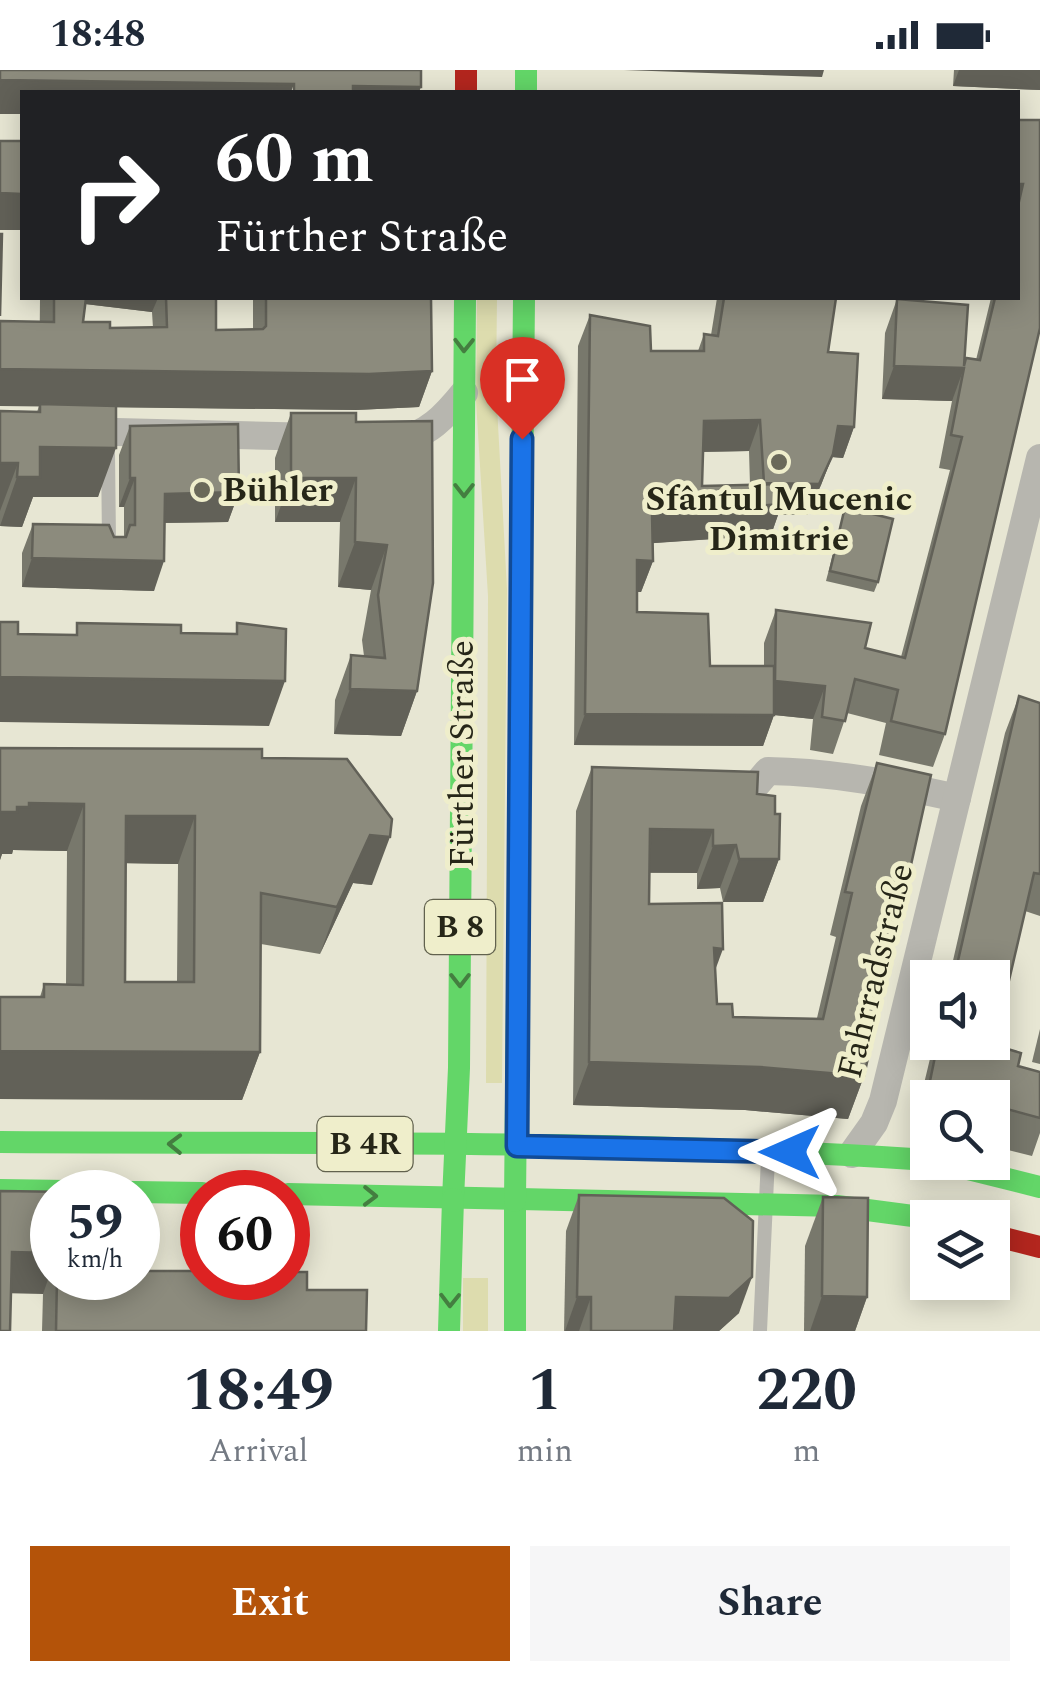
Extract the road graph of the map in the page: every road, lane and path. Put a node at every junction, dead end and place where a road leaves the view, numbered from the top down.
1 (464, 300) edge
2 (524, 300) edge
3 (464, 393) junction
4 (54, 431) edge
5 (108, 432) junction
6 (1040, 458) edge
7 (110, 558) edge
8 (756, 785) edge
9 (957, 798) junction
10 (0, 1142) edge
11 (456, 1146) junction
12 (517, 1146) junction
13 (768, 1152) junction
14 (852, 1154) junction
15 (910, 1159) edge
16 (1010, 1180) edge
17 (1040, 1187) edge
18 (0, 1190) edge
19 (180, 1193) edge
20 (310, 1195) edge
21 (453, 1199) junction
22 (515, 1201) junction
23 (766, 1204) junction
24 (910, 1215) edge
25 (1010, 1239) edge
26 (1040, 1247) edge
27 (449, 1331) edge
28 (515, 1331) edge
29 (760, 1331) edge

1 -> 3 main road, Fürther Straße / B 8
2 - 12 main road, Fürther Straße / B 8
3 - 5 street
3 -> 11 main road, Fürther Straße / B 8
4 - 5 street
5 - 7 lane
6 - 9 street, Fahrradstraße
8 - 9 street
9 - 14 street, Fahrradstraße
11 -> 10 main road, B 4R
11 - 12 main road, B 4R
11 - 21 main road, Fürther Straße
12 - 13 main road, B 4R
12 - 22 main road, Fürther Straße
13 - 14 main road, B 4R
13 - 23 lane
14 - 15 main road, B 4R
16 - 17 main road
18 - 19 main road
20 -> 21 main road, B 4R
21 - 22 main road, B 4R
21 -> 27 main road, Fürther Straße
22 - 23 main road, B 4R
22 - 28 main road, Fürther Straße
23 - 24 main road, B 4R
23 - 29 lane
25 - 26 main road

